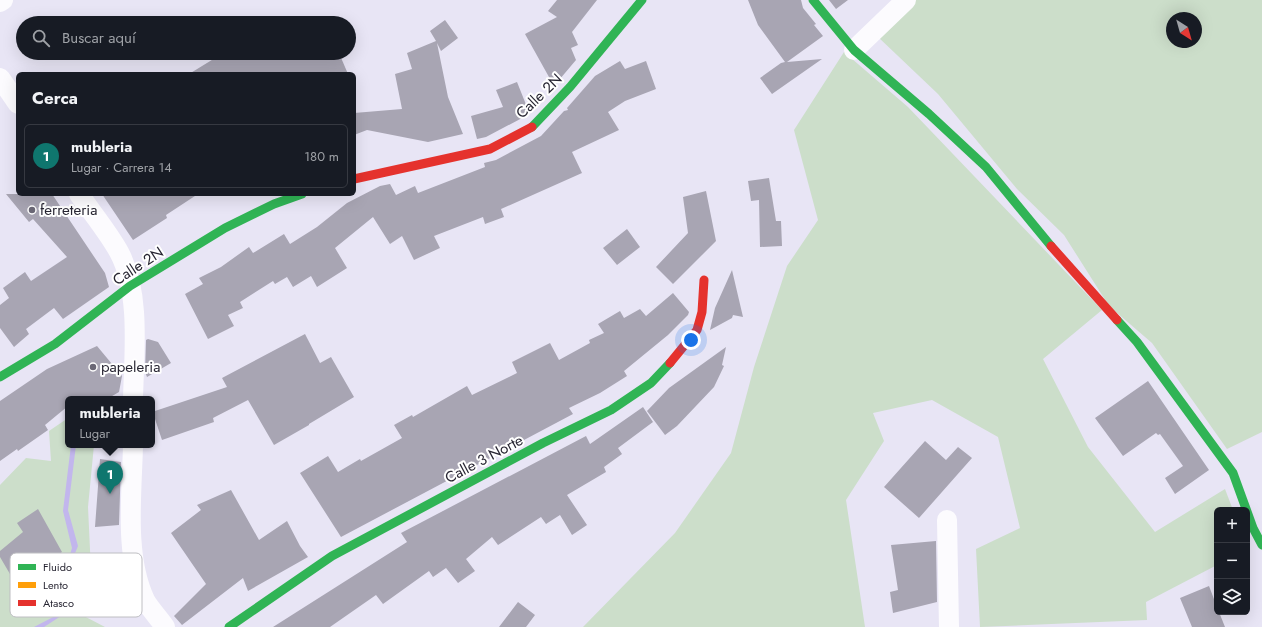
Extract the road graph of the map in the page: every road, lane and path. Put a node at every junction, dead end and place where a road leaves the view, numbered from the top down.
1 (3, 0) edge
2 (642, 0) edge
3 (813, 0) edge
4 (906, 0) edge
5 (0, 2) edge
6 (854, 50) junction
7 (0, 78) edge
8 (16, 101) edge
9 (356, 178) edge
10 (80, 196) edge
11 (296, 196) edge
12 (704, 280) dead end
13 (130, 286) junction
14 (0, 378) edge
15 (133, 396) edge
16 (133, 448) edge
17 (947, 520) dead end
18 (1262, 545) edge
19 (134, 553) edge
20 (142, 590) edge
21 (165, 627) edge
22 (229, 627) edge
23 (949, 627) edge

1 - 5 street
2 - 9 street, Calle 2N
3 - 6 street
4 - 6 street
6 - 18 street
7 - 8 street
10 - 13 street
11 - 13 street, Calle 2N
12 - 22 street, Calle 3 Norte
13 - 14 street, Calle 2N
13 - 15 street
16 - 19 street
17 - 23 street
20 - 21 street

